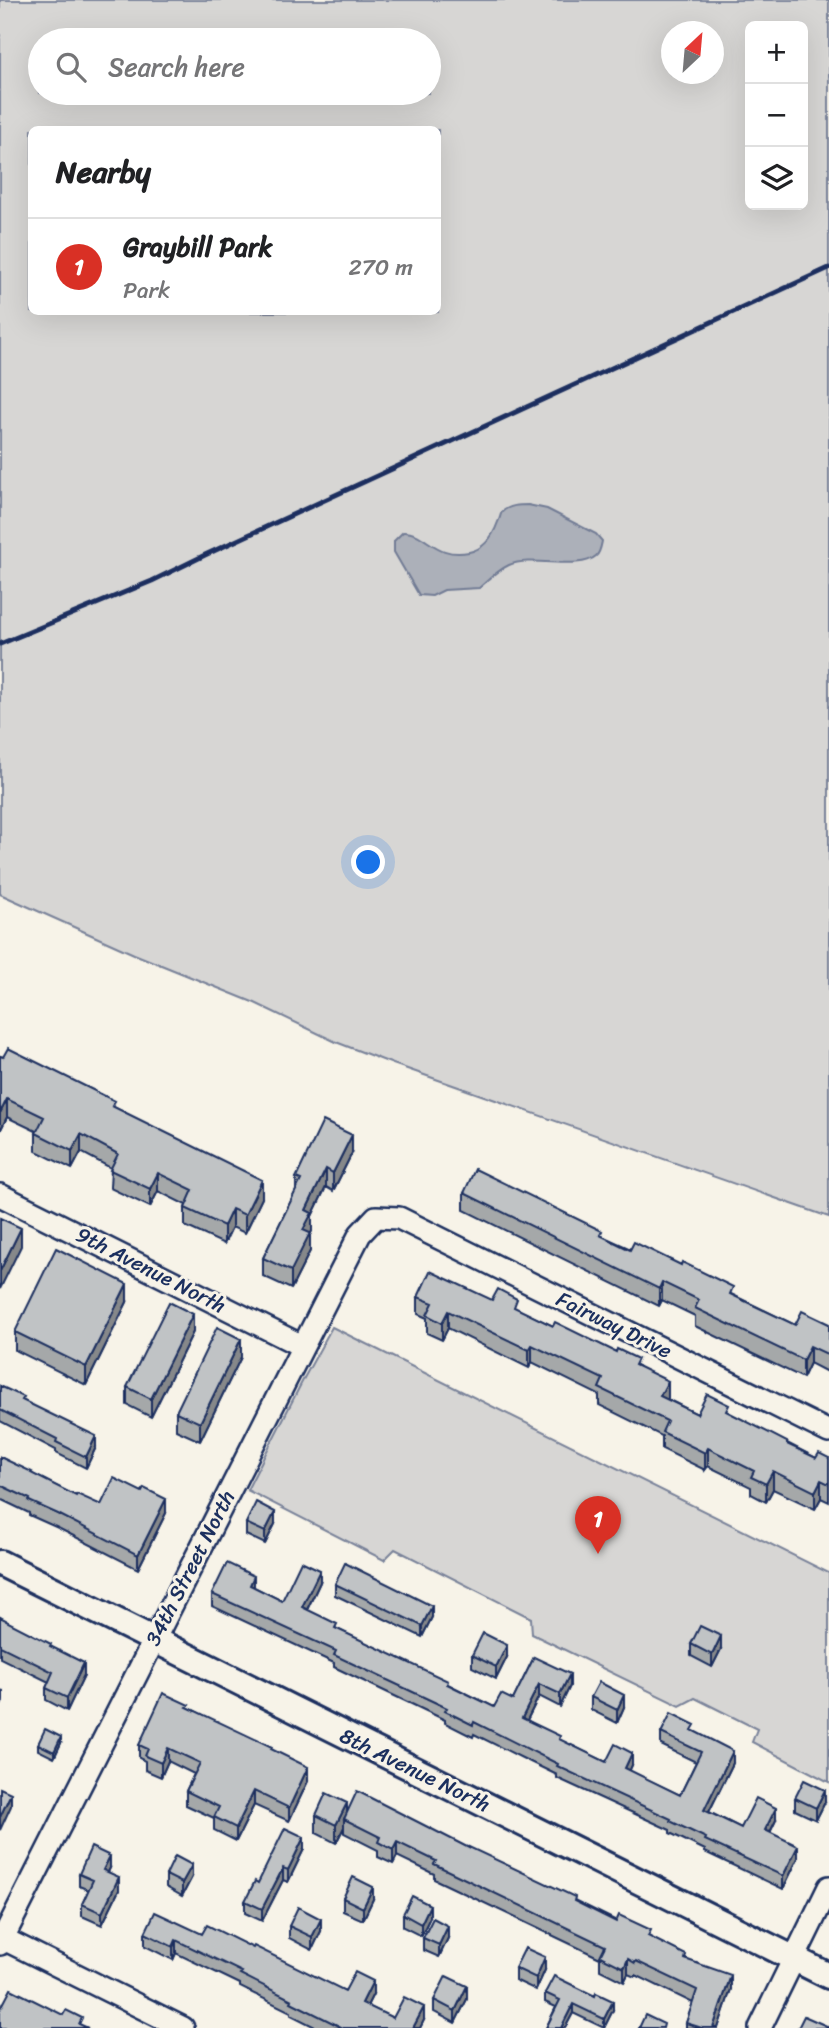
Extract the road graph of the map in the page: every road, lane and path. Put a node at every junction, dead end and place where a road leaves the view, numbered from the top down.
1 (0, 1195) edge
2 (398, 1217) joint
3 (302, 1346) junction
4 (829, 1432) edge
5 (0, 1563) edge
6 (153, 1639) junction
7 (829, 1887) edge
8 (1, 1940) edge
9 (795, 1959) junction
10 (829, 1976) edge
11 (183, 2028) edge
12 (760, 2028) edge

1 - 3 street, 9th Avenue North
2 - 3 street, 34th Street North
2 - 4 street, Fairway Drive
3 - 6 street, 34th Street North
5 - 6 street, 8th Avenue North
6 - 8 street, 34th Street North
6 - 9 street, 8th Avenue North
7 - 9 street
8 - 11 street
9 - 10 street, 8th Avenue North
9 - 12 street

